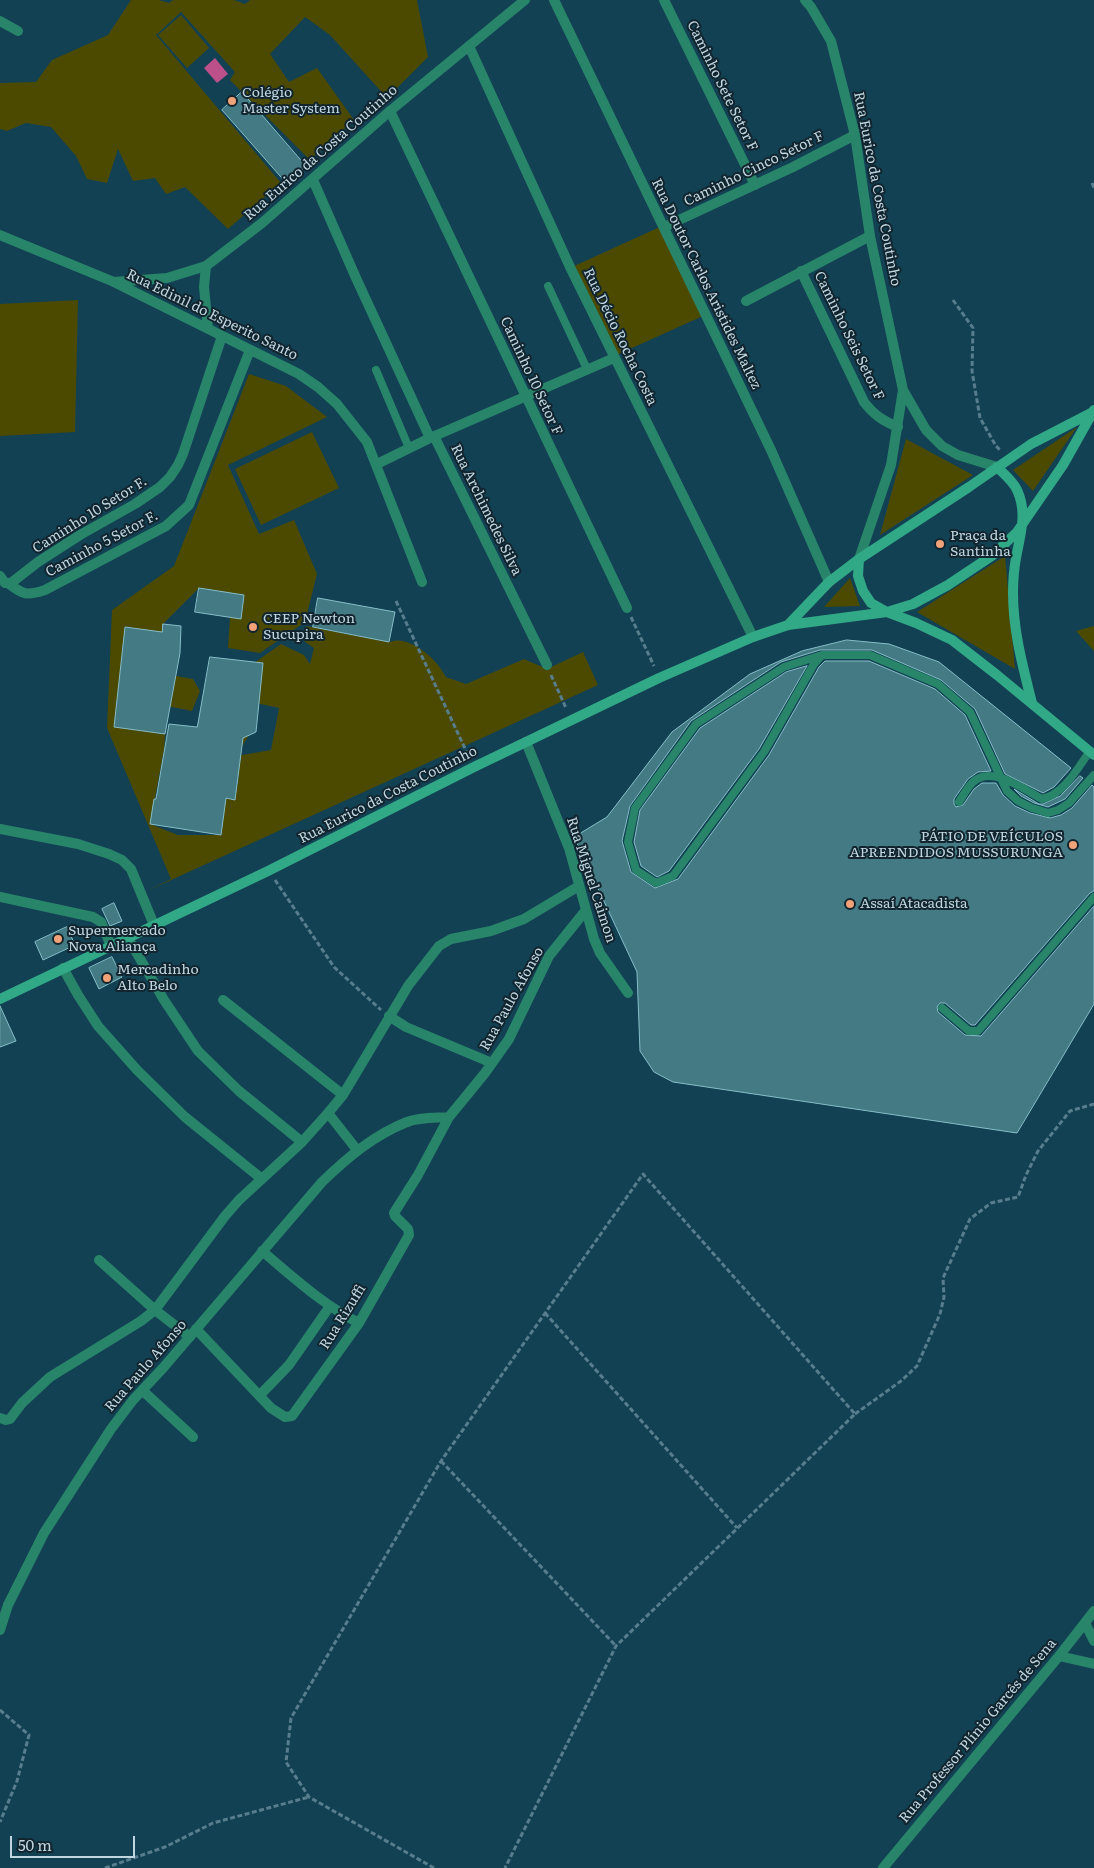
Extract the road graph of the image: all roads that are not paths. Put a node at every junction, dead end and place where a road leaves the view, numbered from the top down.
1 (525, 0) edge
2 (554, 0) edge
3 (664, 0) edge
4 (805, 0) edge
5 (0, 21) edge
6 (18, 30) dead end
7 (469, 46) junction
8 (390, 111) junction
9 (855, 135) junction
10 (313, 180) junction
11 (754, 185) junction
12 (664, 227) junction
13 (0, 235) edge
14 (870, 236) junction
15 (206, 266) junction
16 (801, 271) junction
17 (114, 282) junction
18 (548, 286) dead end
19 (746, 301) dead end
20 (208, 328) junction
21 (222, 336) junction
22 (250, 350) junction
23 (614, 358) junction
24 (587, 369) junction
25 (376, 370) dead end
26 (904, 390) junction
27 (526, 397) junction
28 (1093, 411) edge
29 (898, 427) junction
30 (432, 437) junction
31 (409, 448) junction
32 (376, 464) junction
33 (997, 467) junction
34 (1023, 522) junction
35 (859, 559) junction
36 (4, 580) edge
37 (422, 582) dead end
38 (829, 582) junction
39 (627, 608) road end
40 (887, 612) junction
41 (788, 625) junction
42 (753, 637) junction
43 (822, 655) junction
44 (547, 665) road end
45 (1032, 703) junction
46 (526, 742) junction
47 (1092, 753) edge
48 (1094, 775) edge
49 (1000, 776) junction
50 (958, 802) dead end
51 (0, 829) edge
52 (579, 886) junction
53 (0, 897) edge
54 (1094, 897) edge
55 (586, 910) junction
56 (154, 925) junction
57 (128, 938) junction
58 (112, 946) junction
59 (63, 968) junction
60 (628, 993) dead end
61 (1, 996) edge
62 (223, 1000) dead end
63 (942, 1008) dead end
64 (389, 1016) junction
65 (492, 1063) junction
66 (343, 1094) junction
67 (328, 1113) junction
68 (449, 1117) junction
69 (302, 1142) junction
70 (357, 1150) junction
71 (262, 1179) junction
72 (262, 1251) junction
73 (99, 1260) dead end
74 (330, 1306) junction
75 (156, 1310) junction
76 (359, 1323) junction
77 (193, 1333) junction
78 (143, 1391) junction
79 (260, 1394) junction
80 (0, 1418) edge
81 (193, 1437) dead end
82 (1094, 1612) edge
83 (1085, 1623) junction
84 (0, 1630) edge
85 (1094, 1641) edge
86 (1059, 1656) junction
87 (1094, 1664) edge
88 (883, 1868) edge

1 - 7 street, Rua Eurico da Costa Coutinho
2 - 12 street, Rua Doutor Carlos Aristides Maltez
3 - 11 street, Caminho Sete Setor F
4 - 9 street, Rua Eurico da Costa Coutinho
5 - 6 street
7 - 8 street, Rua Eurico da Costa Coutinho
7 - 23 street, Rua Décio Rocha Costa
8 - 10 street, Rua Eurico da Costa Coutinho
8 - 27 street, Caminho 10 Setor F
9 - 11 street, Caminho Cinco Setor F
9 - 14 street, Rua Eurico da Costa Coutinho
10 - 15 street, Rua Eurico da Costa Coutinho
10 - 30 street, Rua Archimedes Silva
11 - 12 street, Caminho Cinco Setor F
12 - 38 street, Rua Doutor Carlos Aristides Maltez
13 - 17 street, Rua Edinil do Esperito Santo
14 - 16 street
14 - 26 street, Rua Eurico da Costa Coutinho
15 - 17 street, Rua Eurico da Costa Coutinho
15 - 20 street
16 - 19 street
16 - 29 street, Caminho Seis Setor F
17 - 20 street, Rua Edinil do Esperito Santo
18 - 24 lane
20 - 21 street, Rua Edinil do Esperito Santo
21 - 22 street, Rua Edinil do Esperito Santo
21 - 36 street, Caminho 10 Setor F.
22 - 32 street, Rua Edinil do Esperito Santo
22 - 36 street, Caminho 5 Setor F.
23 - 24 street, Rua Archimedes Silva
23 - 42 street, Rua Décio Rocha Costa
24 - 27 street, Rua Archimedes Silva
25 - 31 lane
26 - 29 street, Rua Eurico da Costa Coutinho
26 - 33 street, Rua Eurico da Costa Coutinho
27 - 30 street, Rua Archimedes Silva
27 - 39 street, Caminho 10 Setor F
28 - 33 main road
28 - 34 main road
29 - 35 street, Rua Eurico da Costa Coutinho
30 - 31 street
30 - 44 street, Rua Archimedes Silva
31 - 32 street
32 - 37 street, Rua Edinil do Esperito Santo
33 - 34 main road
33 - 35 main road
34 - 40 main road
34 - 45 main road
35 - 38 main road, Rua Eurico da Costa Coutinho
35 - 40 main road
38 - 41 main road, Rua Eurico da Costa Coutinho
40 - 41 main road, Rua Eurico da Costa Coutinho
40 - 45 main road
41 - 42 main road, Rua Eurico da Costa Coutinho
42 - 46 main road, Rua Eurico da Costa Coutinho
43 - 43 lane
43 - 49 lane
45 - 47 main road
46 - 52 street, Rua Miguel Caimon
46 - 56 main road, Rua Eurico da Costa Coutinho
47 - 49 lane
48 - 49 lane
49 - 50 lane
51 - 56 street
52 - 55 street, Rua Miguel Caimon
52 - 64 street
53 - 58 street
54 - 63 lane
55 - 60 street, Rua Miguel Caimon
55 - 65 street, Rua Paulo Afonso
56 - 57 main road, Rua Eurico da Costa Coutinho
57 - 58 main road, Rua Eurico da Costa Coutinho
57 - 69 street
58 - 59 main road, Rua Eurico da Costa Coutinho
59 - 61 main road, Rua Eurico da Costa Coutinho
59 - 71 street
62 - 66 street
64 - 65 street
64 - 66 street
65 - 68 street, Rua Paulo Afonso
66 - 67 street
67 - 69 street
67 - 70 street
68 - 70 street, Rua Paulo Afonso
68 - 76 street, Rua Rizuffi
69 - 71 street
70 - 72 street, Rua Paulo Afonso
71 - 75 street
72 - 74 street
72 - 77 street, Rua Paulo Afonso
73 - 75 street, Rua Rizuffi
74 - 76 street
74 - 79 street
75 - 77 street, Rua Rizuffi
75 - 80 street
76 - 79 street, Rua Rizuffi
77 - 78 street, Rua Paulo Afonso
77 - 79 street, Rua Rizuffi
78 - 81 street
78 - 84 street, Rua Paulo Afonso
82 - 83 street, Rua Professor Plínio Garcês de Sena
83 - 85 street
83 - 86 street, Rua Professor Plínio Garcês de Sena
86 - 87 street
86 - 88 street, Rua Professor Plínio Garcês de Sena

